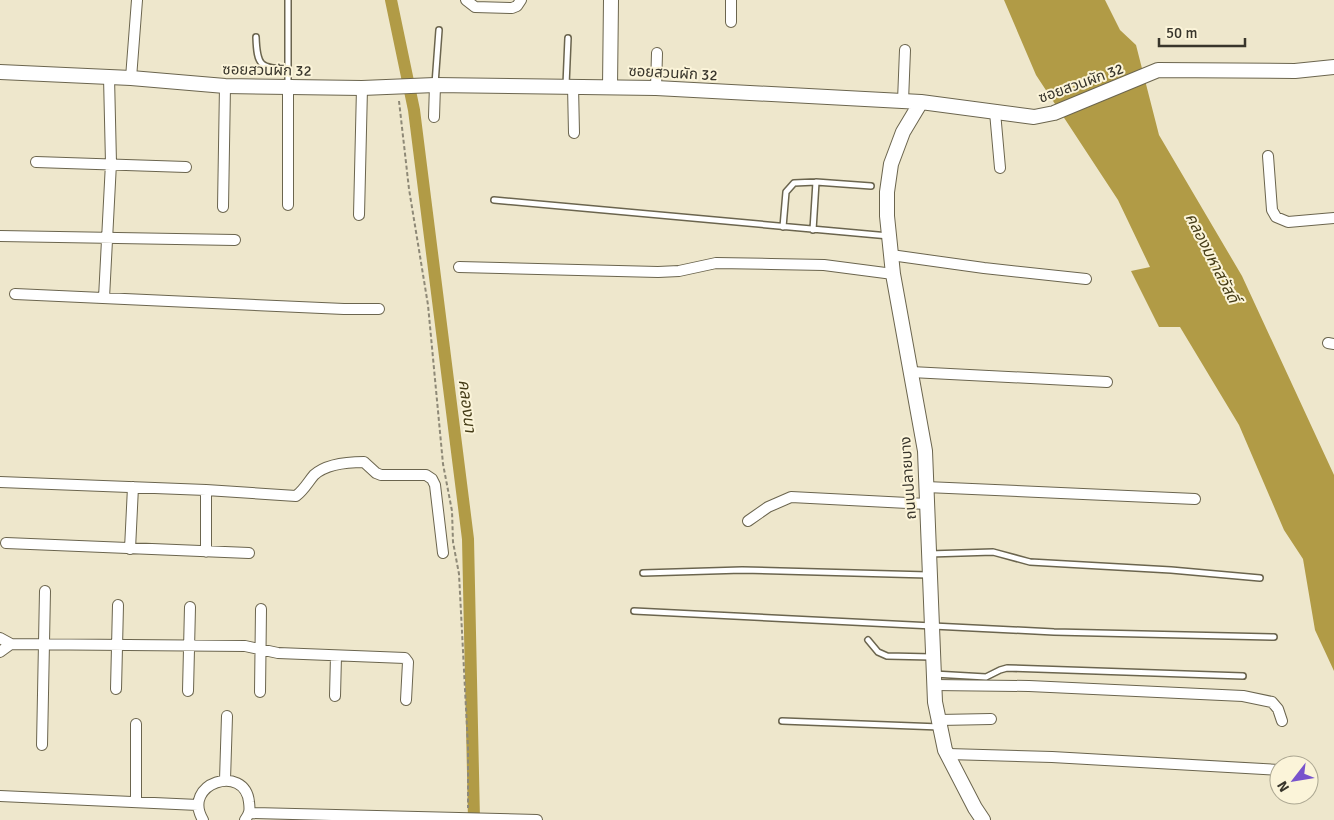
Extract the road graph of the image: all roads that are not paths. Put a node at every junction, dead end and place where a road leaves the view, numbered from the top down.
1 (137, 0) edge
2 (288, 0) edge
3 (466, 0) edge
4 (521, 0) edge
5 (611, 0) edge
6 (730, 0) edge
7 (730, 22) dead end
8 (439, 30) dead end
9 (256, 37) dead end
10 (568, 38) dead end
11 (905, 50) dead end
12 (657, 53) dead end
13 (1334, 67) edge
14 (288, 69) junction
15 (0, 72) edge
16 (109, 77) junction
17 (131, 78) junction
18 (435, 85) junction
19 (225, 86) junction
20 (569, 86) junction
21 (288, 87) junction
22 (610, 87) junction
23 (362, 88) junction
24 (656, 88) junction
25 (903, 101) junction
26 (921, 102) junction
27 (996, 112) junction
28 (434, 117) dead end
29 (574, 133) dead end
30 (1268, 156) dead end
31 (36, 162) dead end
32 (111, 164) junction
33 (186, 167) dead end
34 (1000, 168) dead end
35 (816, 182) junction
36 (871, 186) dead end
37 (494, 200) dead end
38 (288, 205) dead end
39 (223, 207) dead end
40 (359, 215) dead end
41 (1334, 218) edge
42 (783, 227) junction
43 (813, 230) junction
44 (0, 236) edge
45 (889, 236) junction
46 (108, 238) junction
47 (235, 240) dead end
48 (891, 255) junction
49 (459, 267) dead end
50 (893, 274) junction
51 (1086, 279) dead end
52 (15, 294) dead end
53 (104, 298) junction
54 (379, 309) dead end
55 (911, 372) junction
56 (1107, 382) dead end
57 (0, 482) edge
58 (133, 487) junction
59 (926, 487) junction
60 (206, 490) junction
61 (1195, 499) dead end
62 (927, 504) junction
63 (748, 521) dead end
64 (6, 543) dead end
65 (130, 548) junction
66 (206, 552) junction
67 (249, 553) dead end
68 (443, 553) dead end
69 (929, 554) junction
70 (643, 573) dead end
71 (930, 575) junction
72 (1260, 578) dead end
73 (45, 591) dead end
74 (118, 606) dead end
75 (190, 607) dead end
76 (262, 609) dead end
77 (634, 611) dead end
78 (932, 626) junction
79 (1274, 637) dead end
80 (0, 638) edge
81 (868, 640) dead end
82 (11, 644) junction
83 (44, 645) junction
84 (117, 646) junction
85 (189, 647) junction
86 (260, 650) junction
87 (0, 652) edge
88 (336, 656) junction
89 (933, 657) junction
90 (1243, 676) dead end
91 (934, 680) junction
92 (116, 689) dead end
93 (188, 690) dead end
94 (260, 692) dead end
95 (335, 696) dead end
96 (406, 700) dead end
97 (227, 716) dead end
98 (991, 719) dead end
99 (782, 721) dead end
100 (1282, 721) dead end
101 (136, 724) dead end
102 (940, 724) junction
103 (42, 745) dead end
104 (948, 754) junction
105 (1269, 769) edge
106 (225, 780) junction
107 (0, 796) edge
108 (136, 801) junction
109 (198, 805) junction
110 (248, 816) edge
111 (468, 819) edge
112 (203, 820) edge
113 (537, 820) edge
114 (983, 820) edge

1 - 17 street
2 - 14 lane
3 - 4 street
5 - 22 street
6 - 7 street
8 - 18 lane
9 - 14 lane
10 - 20 lane
11 - 25 street
12 - 24 street
13 - 27 street, ซอยสวนผัก 32
14 - 21 lane
15 - 16 street, ซอยสวนผัก 32
16 - 17 street, ซอยสวนผัก 32
16 - 32 street
17 - 19 street, ซอยสวนผัก 32
18 - 20 street, ซอยสวนผัก 32
18 - 23 street, ซอยสวนผัก 32
18 - 28 street
19 - 21 street, ซอยสวนผัก 32
19 - 39 street
20 - 22 street, ซอยสวนผัก 32
20 - 29 street
21 - 23 street, ซอยสวนผัก 32
21 - 38 street
22 - 24 street, ซอยสวนผัก 32
23 - 40 street
24 - 25 street, ซอยสวนผัก 32
25 - 26 street, ซอยสวนผัก 32
26 - 27 street, ซอยสวนผัก 32
26 - 45 street, ถนนปลายบาง
27 - 34 street
30 - 41 street
31 - 32 street
32 - 33 street
32 - 46 street
35 - 36 lane
35 - 42 lane
35 - 43 lane
37 - 42 lane
42 - 43 lane
43 - 45 lane
44 - 46 street
45 - 48 street, ถนนปลายบาง
46 - 47 street
46 - 53 street
48 - 50 street, ถนนปลายบาง
48 - 51 street
49 - 50 street
50 - 55 street, ถนนปลายบาง
52 - 53 street
53 - 54 street
55 - 56 street
55 - 59 street, ถนนปลายบาง
57 - 58 street
58 - 60 street
58 - 65 street
59 - 61 street
59 - 62 street, ถนนปลายบาง
60 - 66 street
60 - 68 street
62 - 63 street
62 - 69 street, ถนนปลายบาง
64 - 65 street
65 - 66 street
66 - 67 street
69 - 71 street, ถนนปลายบาง
69 - 72 lane
70 - 71 lane
71 - 78 street, ถนนปลายบาง
73 - 83 street
74 - 84 street
75 - 85 street
76 - 86 street
77 - 78 lane
78 - 79 lane
78 - 89 street, ถนนปลายบาง
80 - 82 street
81 - 89 lane
82 - 83 street
82 - 87 street
83 - 84 street
83 - 103 street
84 - 85 street
84 - 92 street
85 - 86 street
85 - 93 street
86 - 88 street
86 - 94 street
88 - 95 street
88 - 96 street
89 - 91 street, ถนนปลายบาง
90 - 91 lane
91 - 100 street
91 - 102 street, ถนนปลายบาง
97 - 106 street
98 - 102 street
99 - 102 lane
101 - 108 street
102 - 104 street, ถนนปลายบาง
104 - 105 street
104 - 114 street, ถนนปลายบาง
106 - 109 street
106 - 110 street
107 - 108 street
108 - 109 street
109 - 112 street
110 - 111 street
111 - 113 street

